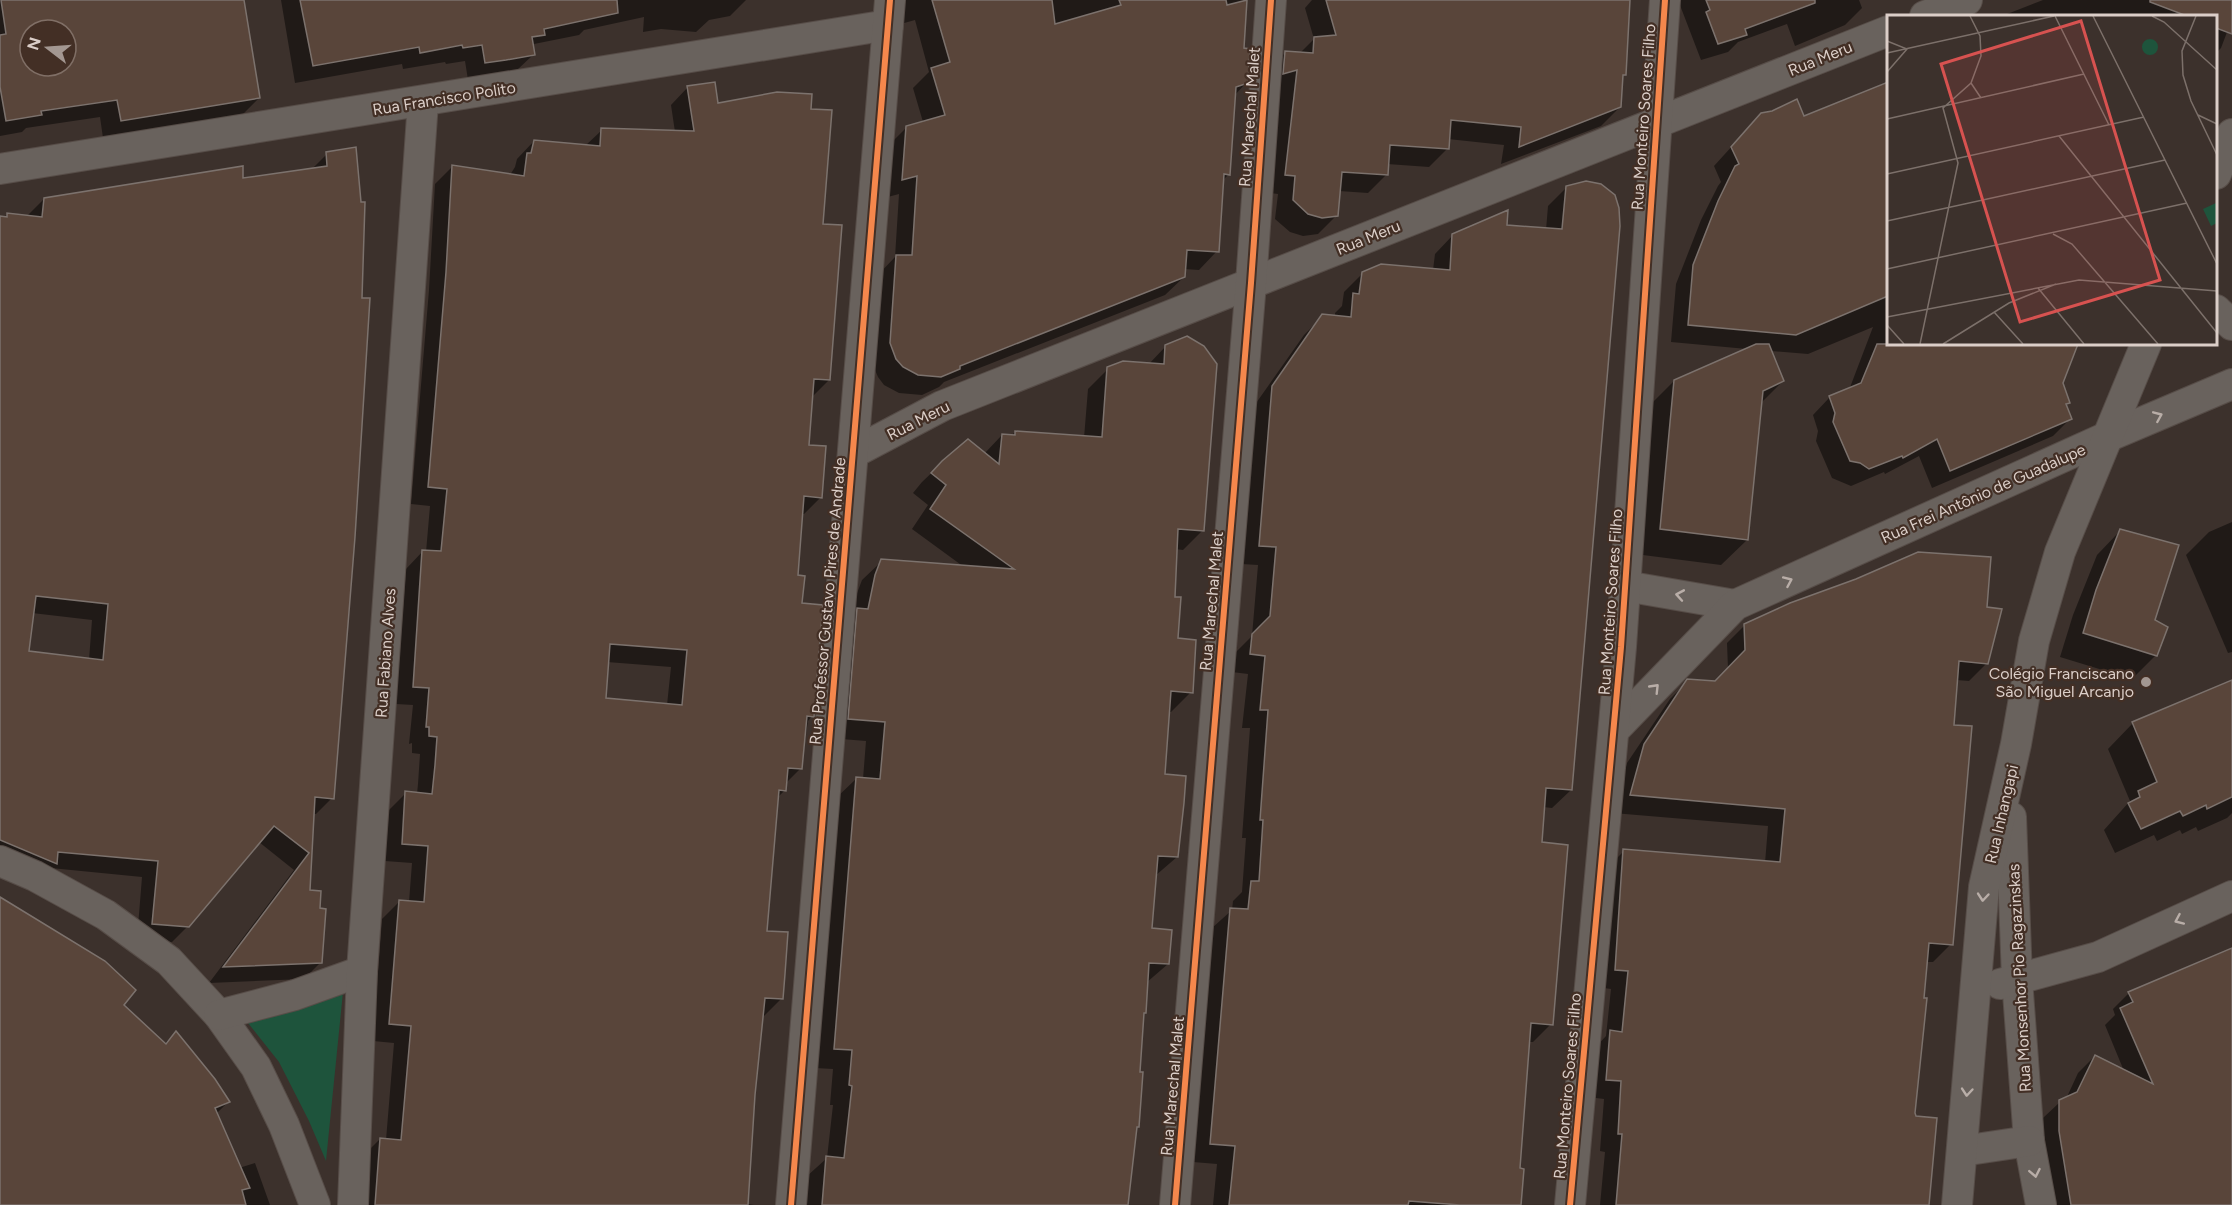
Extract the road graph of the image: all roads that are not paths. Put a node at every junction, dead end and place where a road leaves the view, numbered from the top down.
1 (1272, 0) edge
2 (1665, 0) edge
3 (1967, 0) edge
4 (889, 13) edge
5 (1928, 15) edge
6 (1887, 31) edge
7 (423, 102) junction
8 (1656, 123) junction
9 (2232, 134) edge
10 (0, 169) edge
11 (2217, 172) edge
12 (1251, 283) junction
13 (2217, 310) edge
14 (2232, 325) edge
15 (2146, 345) edge
16 (2232, 384) edge
17 (2107, 437) junction
18 (853, 453) junction
19 (1625, 586) junction
20 (1735, 605) junction
21 (1614, 730) junction
22 (2009, 779) junction
23 (0, 861) edge
24 (2232, 896) edge
25 (362, 971) junction
26 (2017, 979) junction
27 (1976, 991) junction
28 (219, 1015) junction
29 (2029, 1141) junction
30 (1962, 1151) junction
31 (315, 1205) edge
32 (353, 1205) edge
33 (791, 1205) edge
34 (1175, 1205) edge
35 (1570, 1205) edge
36 (1957, 1205) edge
37 (2041, 1205) edge

1 - 12 street, Rua Marechal Malet
2 - 8 street, Rua Monteiro Soares Filho
3 - 5 street
4 - 7 street, Rua Francisco Polito
4 - 18 street, Rua Professor Gustavo Pires de Andrade
6 - 8 street, Rua Meru
7 - 10 street, Rua Francisco Polito
7 - 25 street, Rua Fabiano Alves
8 - 12 street, Rua Meru
8 - 19 street, Rua Monteiro Soares Filho
9 - 11 street
12 - 18 street, Rua Meru
12 - 34 street, Rua Marechal Malet
13 - 14 street
15 - 17 street, Rua Inhangapi
17 -> 16 street, Rua Frei Antônio de Guadalupe
20 -> 17 street, Rua Frei Antônio de Guadalupe
17 - 22 street, Rua Inhangapi
18 - 33 street, Rua Professor Gustavo Pires de Andrade
20 -> 19 street
19 - 21 street, Rua Monteiro Soares Filho
21 -> 20 street, Rua Frei Antônio de Guadalupe
21 - 35 street, Rua Monteiro Soares Filho
22 - 26 street, Rua Monsenhor Pio Ragazinskas
22 -> 27 street, Rua Inhangapi
23 - 28 street
24 -> 26 street
25 - 28 street
25 - 32 street, Rua Fabiano Alves
26 - 27 street
26 - 29 street, Rua Monsenhor Pio Ragazinskas
27 -> 30 street, Rua Inhangapi
28 - 31 street
29 - 30 street
29 -> 37 street, Rua Monsenhor Pio Ragazinskas
30 - 36 street, Rua Inhangapi

